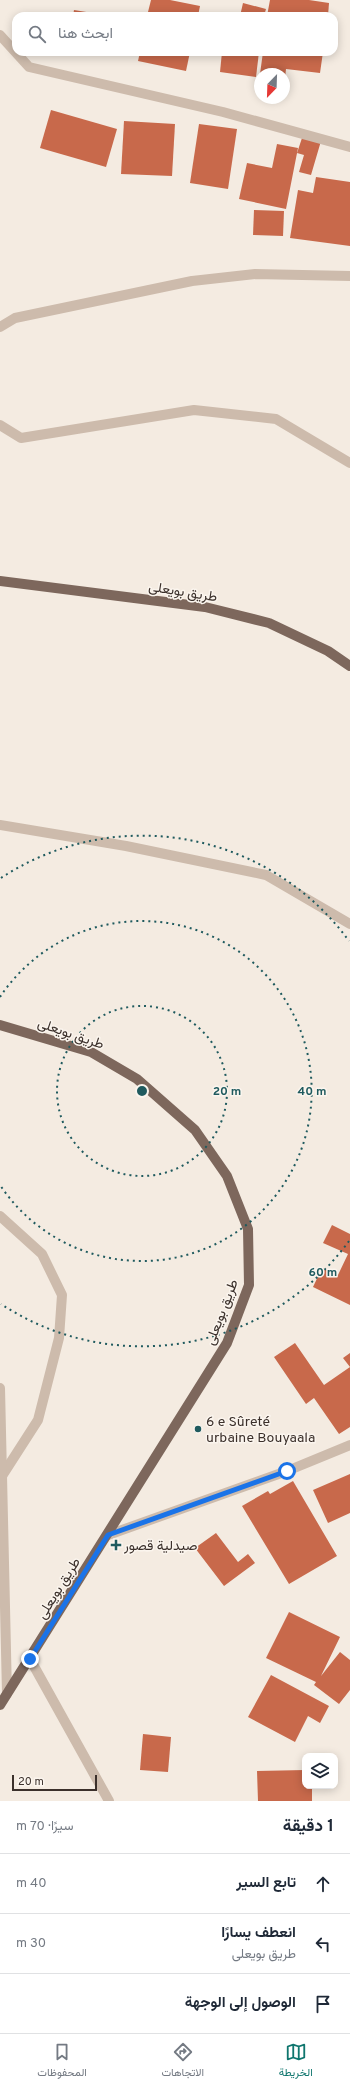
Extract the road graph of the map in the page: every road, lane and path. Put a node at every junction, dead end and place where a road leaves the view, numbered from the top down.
1 (0, 35) edge
2 (12, 48) edge
3 (19, 56) edge
4 (350, 147) edge
5 (350, 276) edge
6 (0, 327) edge
7 (0, 425) edge
8 (350, 463) edge
9 (0, 581) edge
10 (350, 666) edge
11 (0, 825) edge
12 (350, 924) edge
13 (0, 1024) edge
14 (0, 1216) edge
15 (0, 1388) edge
16 (0, 1396) edge
17 (350, 1445) edge
18 (2, 1476) junction
19 (108, 1535) junction
20 (30, 1659) junction
21 (7, 1694) junction
22 (0, 1705) edge
23 (109, 1801) edge

1 - 2 street
3 - 4 street
5 - 6 street
7 - 8 street
9 - 10 main road, طريق بويعلى
11 - 12 street
13 - 19 main road, طريق بويعلى
14 - 18 street
15 - 16 street
16 - 18 street
17 - 19 street
18 - 21 street
19 - 20 main road, طريق بويعلى
20 - 21 main road, طريق بويعلى
20 - 23 street
21 - 22 main road, طريق بويعلى

